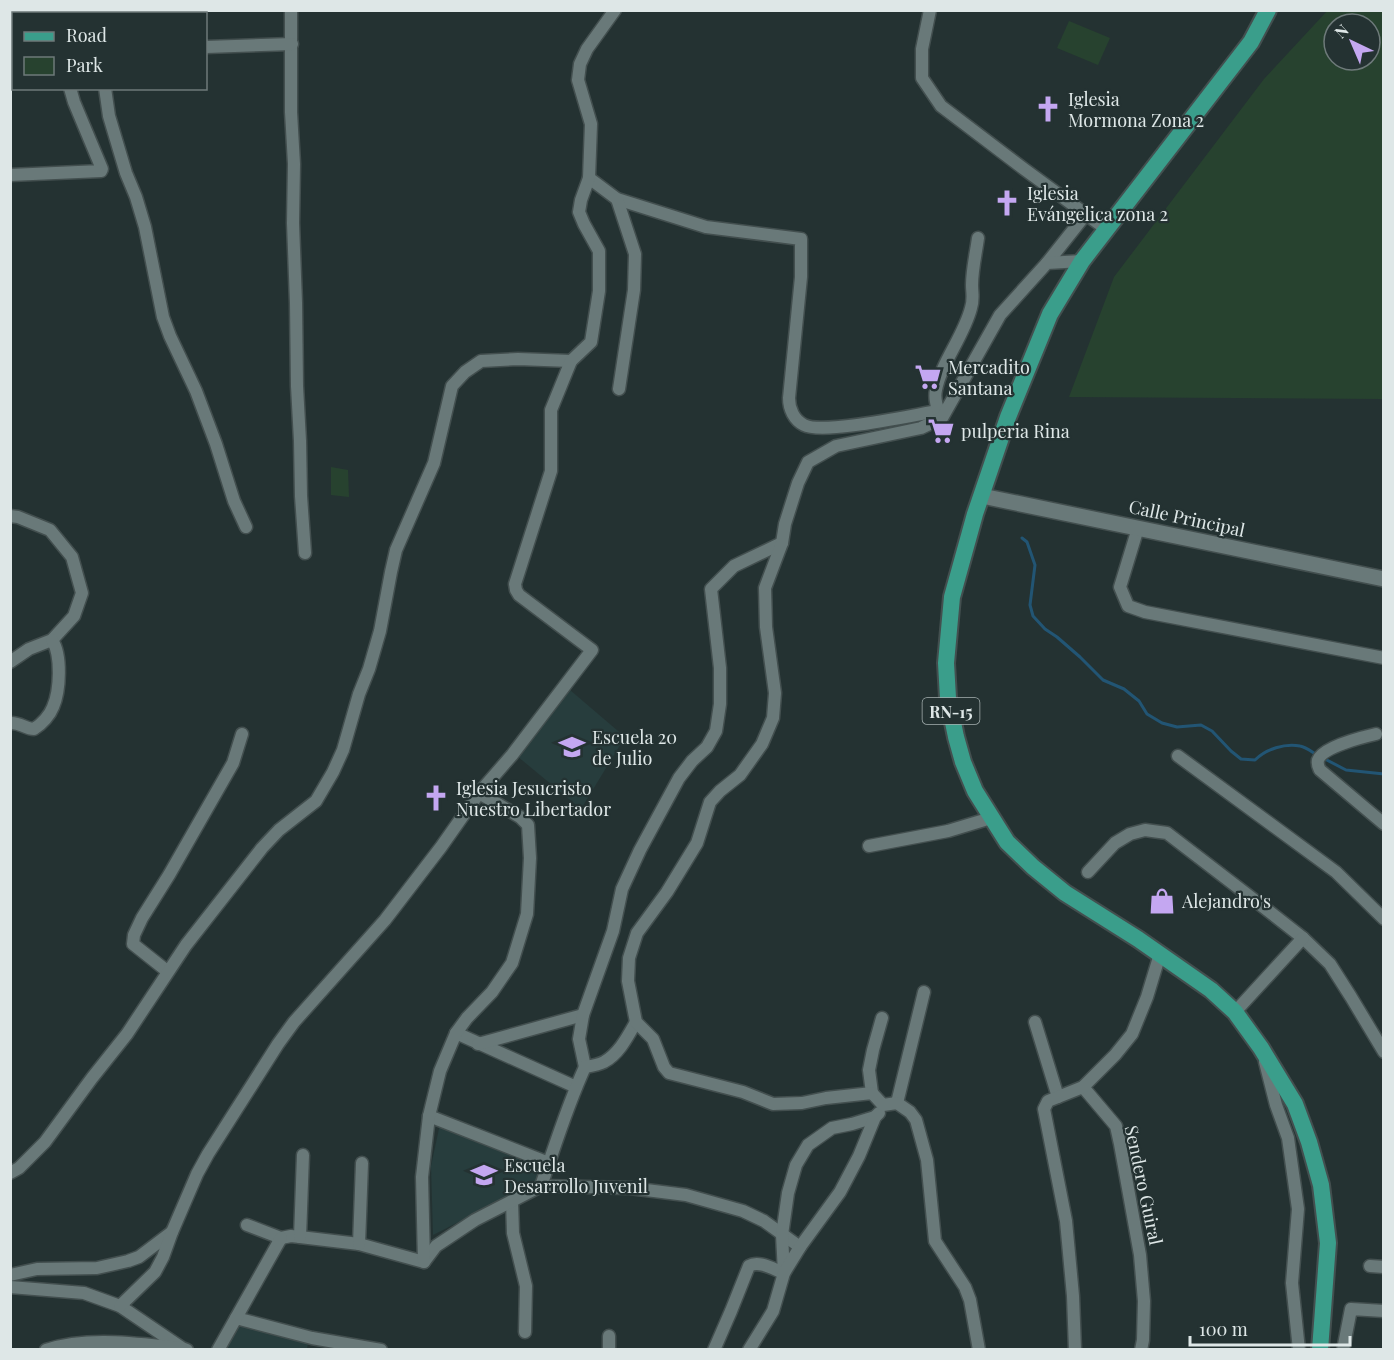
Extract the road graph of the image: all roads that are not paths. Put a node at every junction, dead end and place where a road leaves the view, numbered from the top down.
1 (291, 10) edge
2 (615, 10) edge
3 (930, 10) edge
4 (1268, 10) edge
5 (292, 44) junction
6 (207, 47) edge
7 (71, 90) edge
8 (105, 90) edge
9 (10, 175) edge
10 (589, 178) junction
11 (617, 199) junction
12 (1086, 214) junction
13 (1106, 229) junction
14 (978, 238) dead end
15 (1082, 261) junction
16 (1047, 263) junction
17 (571, 361) junction
18 (619, 389) dead end
19 (940, 414) junction
20 (982, 496) junction
21 (10, 516) edge
22 (246, 527) dead end
23 (1138, 528) junction
24 (782, 543) junction
25 (305, 553) dead end
26 (1383, 579) edge
27 (52, 640) junction
28 (1383, 658) edge
29 (10, 662) edge
30 (10, 723) edge
31 (242, 734) dead end
32 (1376, 734) dead end
33 (1178, 756) dead end
34 (479, 793) junction
35 (991, 818) junction
36 (1383, 824) edge
37 (869, 846) dead end
38 (1088, 872) dead end
39 (1383, 919) edge
40 (1303, 938) junction
41 (1160, 954) junction
42 (167, 971) junction
43 (924, 992) dead end
44 (1235, 1012) junction
45 (583, 1015) junction
46 (882, 1018) dead end
47 (636, 1022) junction
48 (1035, 1023) dead end
49 (456, 1033) junction
50 (478, 1044) junction
51 (1261, 1048) junction
52 (1383, 1052) edge
53 (585, 1067) junction
54 (576, 1087) junction
55 (1083, 1087) junction
56 (872, 1093) junction
57 (1058, 1097) junction
58 (897, 1103) junction
59 (883, 1105) junction
60 (429, 1116) junction
61 (875, 1117) junction
62 (303, 1155) dead end
63 (362, 1163) dead end
64 (549, 1163) junction
65 (10, 1173) edge
66 (541, 1186) junction
67 (512, 1201) junction
68 (247, 1225) dead end
69 (172, 1232) junction
70 (782, 1235) junction
71 (300, 1237) junction
72 (281, 1238) junction
73 (359, 1244) junction
74 (800, 1247) junction
75 (424, 1262) junction
76 (1370, 1266) dead end
77 (1383, 1266) edge
78 (784, 1273) junction
79 (10, 1275) edge
80 (10, 1287) edge
81 (120, 1306) junction
82 (1383, 1311) edge
83 (236, 1318) junction
84 (525, 1332) dead end
85 (609, 1336) dead end
86 (184, 1349) edge
87 (46, 1350) edge
88 (218, 1350) edge
89 (381, 1350) edge
90 (609, 1350) edge
91 (714, 1350) edge
92 (749, 1350) edge
93 (979, 1350) edge
94 (1075, 1350) edge
95 (1141, 1350) edge
96 (1299, 1350) edge
97 (1320, 1350) edge
98 (1343, 1350) edge

1 - 5 street
2 - 10 street
3 - 12 street
4 - 13 main road, RN-15
5 - 6 street
5 - 25 street
7 - 9 street
8 - 22 street
10 - 11 street
10 - 17 street
11 - 18 street
11 - 19 street
12 - 13 street
12 - 16 street
13 - 15 main road, RN-15
14 - 19 street
15 - 16 street
15 - 20 main road, RN-15
16 - 19 street
17 - 34 street
17 - 42 street
19 - 24 street
20 - 23 street, Calle Principal
20 - 35 main road, RN-15
21 - 27 street
23 - 26 street, Calle Principal
23 - 28 street
24 - 45 street
24 - 47 street
27 - 29 street
27 - 30 street
31 - 42 street
32 - 36 street
33 - 39 street
34 - 49 street
34 - 69 street
35 - 37 street
35 - 41 main road, RN-15
38 - 40 street
40 - 44 street
40 - 52 street
41 - 44 main road, RN-15
41 - 55 street
42 - 65 street
43 - 58 street
44 - 51 main road, RN-15
45 - 50 street
45 - 53 street
46 - 56 street
47 - 53 street
47 - 56 street
48 - 57 street
49 - 50 street
49 - 60 street
50 - 54 street
51 - 96 street
51 - 97 main road, RN-15
53 - 54 street
54 - 64 street
55 - 57 street
55 - 95 street, Sendero Guiral
56 - 59 street
57 - 94 street
58 - 59 street
58 - 93 street
59 - 61 street
60 - 64 street
60 - 75 street
61 - 70 street
61 - 74 street
62 - 71 street
63 - 73 street
64 - 66 street
66 - 67 street
66 - 70 street
67 - 75 street
67 - 84 street
68 - 72 street
69 - 79 street
69 - 81 street
70 - 74 street
70 - 78 street
71 - 72 street
71 - 73 street
72 - 83 street
73 - 75 street
74 - 78 street
76 - 77 street
78 - 91 street
78 - 92 street
80 - 81 street
81 - 86 street
82 - 98 street
83 - 88 street
83 - 89 street
85 - 90 street
86 - 87 street

